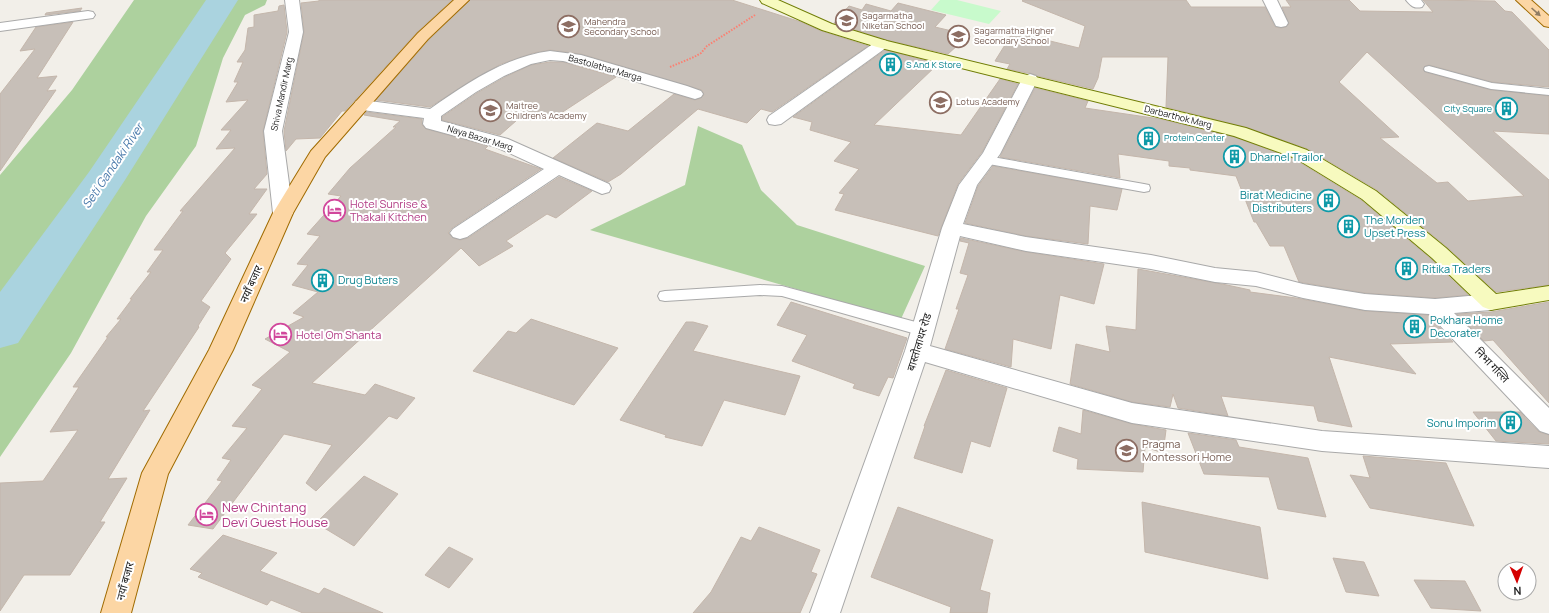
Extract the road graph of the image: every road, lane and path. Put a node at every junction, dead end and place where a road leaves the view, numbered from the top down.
1 (292, 0) edge
2 (462, 0) edge
3 (1270, 0) edge
4 (1523, 0) edge
5 (771, 2) edge
6 (88, 15) dead end
7 (1281, 23) dead end
8 (1549, 23) edge
9 (0, 27) edge
10 (882, 44) junction
11 (1429, 69) dead end
12 (1030, 79) junction
13 (653, 81) junction
14 (1549, 92) edge
15 (695, 94) dead end
16 (362, 105) junction
17 (433, 114) junction
18 (776, 120) dead end
19 (987, 160) junction
20 (557, 168) junction
21 (602, 188) dead end
22 (1144, 188) dead end
23 (283, 213) junction
24 (952, 228) junction
25 (460, 233) dead end
26 (1549, 293) edge
27 (665, 296) dead end
28 (1490, 302) junction
29 (1435, 306) junction
30 (920, 341) junction
31 (1549, 424) edge
32 (1549, 457) edge
33 (116, 613) edge
34 (825, 613) edge

1 - 23 street, Shiva Mandir Marg
2 - 16 main road, नयाँ बजार
3 - 7 street
4 -> 8 main road
5 - 10 main road, Darbarthok Marg
5 - 13 path
6 - 9 street
10 - 12 main road, Darbarthok Marg
10 - 18 street
11 - 14 lane
12 - 19 street, बास्तोलाथर रोड
12 - 28 main road, Darbarthok Marg
13 - 15 street, Bastolathar Marga
13 - 17 street, Bastolathar Marga
16 - 17 street
16 - 23 main road, नयाँ बजार
17 - 20 street, Naya Bazar Marg
19 - 22 lane
19 - 24 street, बास्तोलाथर रोड
20 - 21 street, Naya Bazar Marg
20 - 25 street
23 - 33 main road, नयाँ बजार
24 - 29 street
24 - 30 street, बास्तोलाथर रोड
26 - 28 main road
27 - 30 lane
28 - 29 street
29 - 31 street, निभा गल्लि
30 - 32 street
30 - 34 street, बास्तोलाथर रोड

